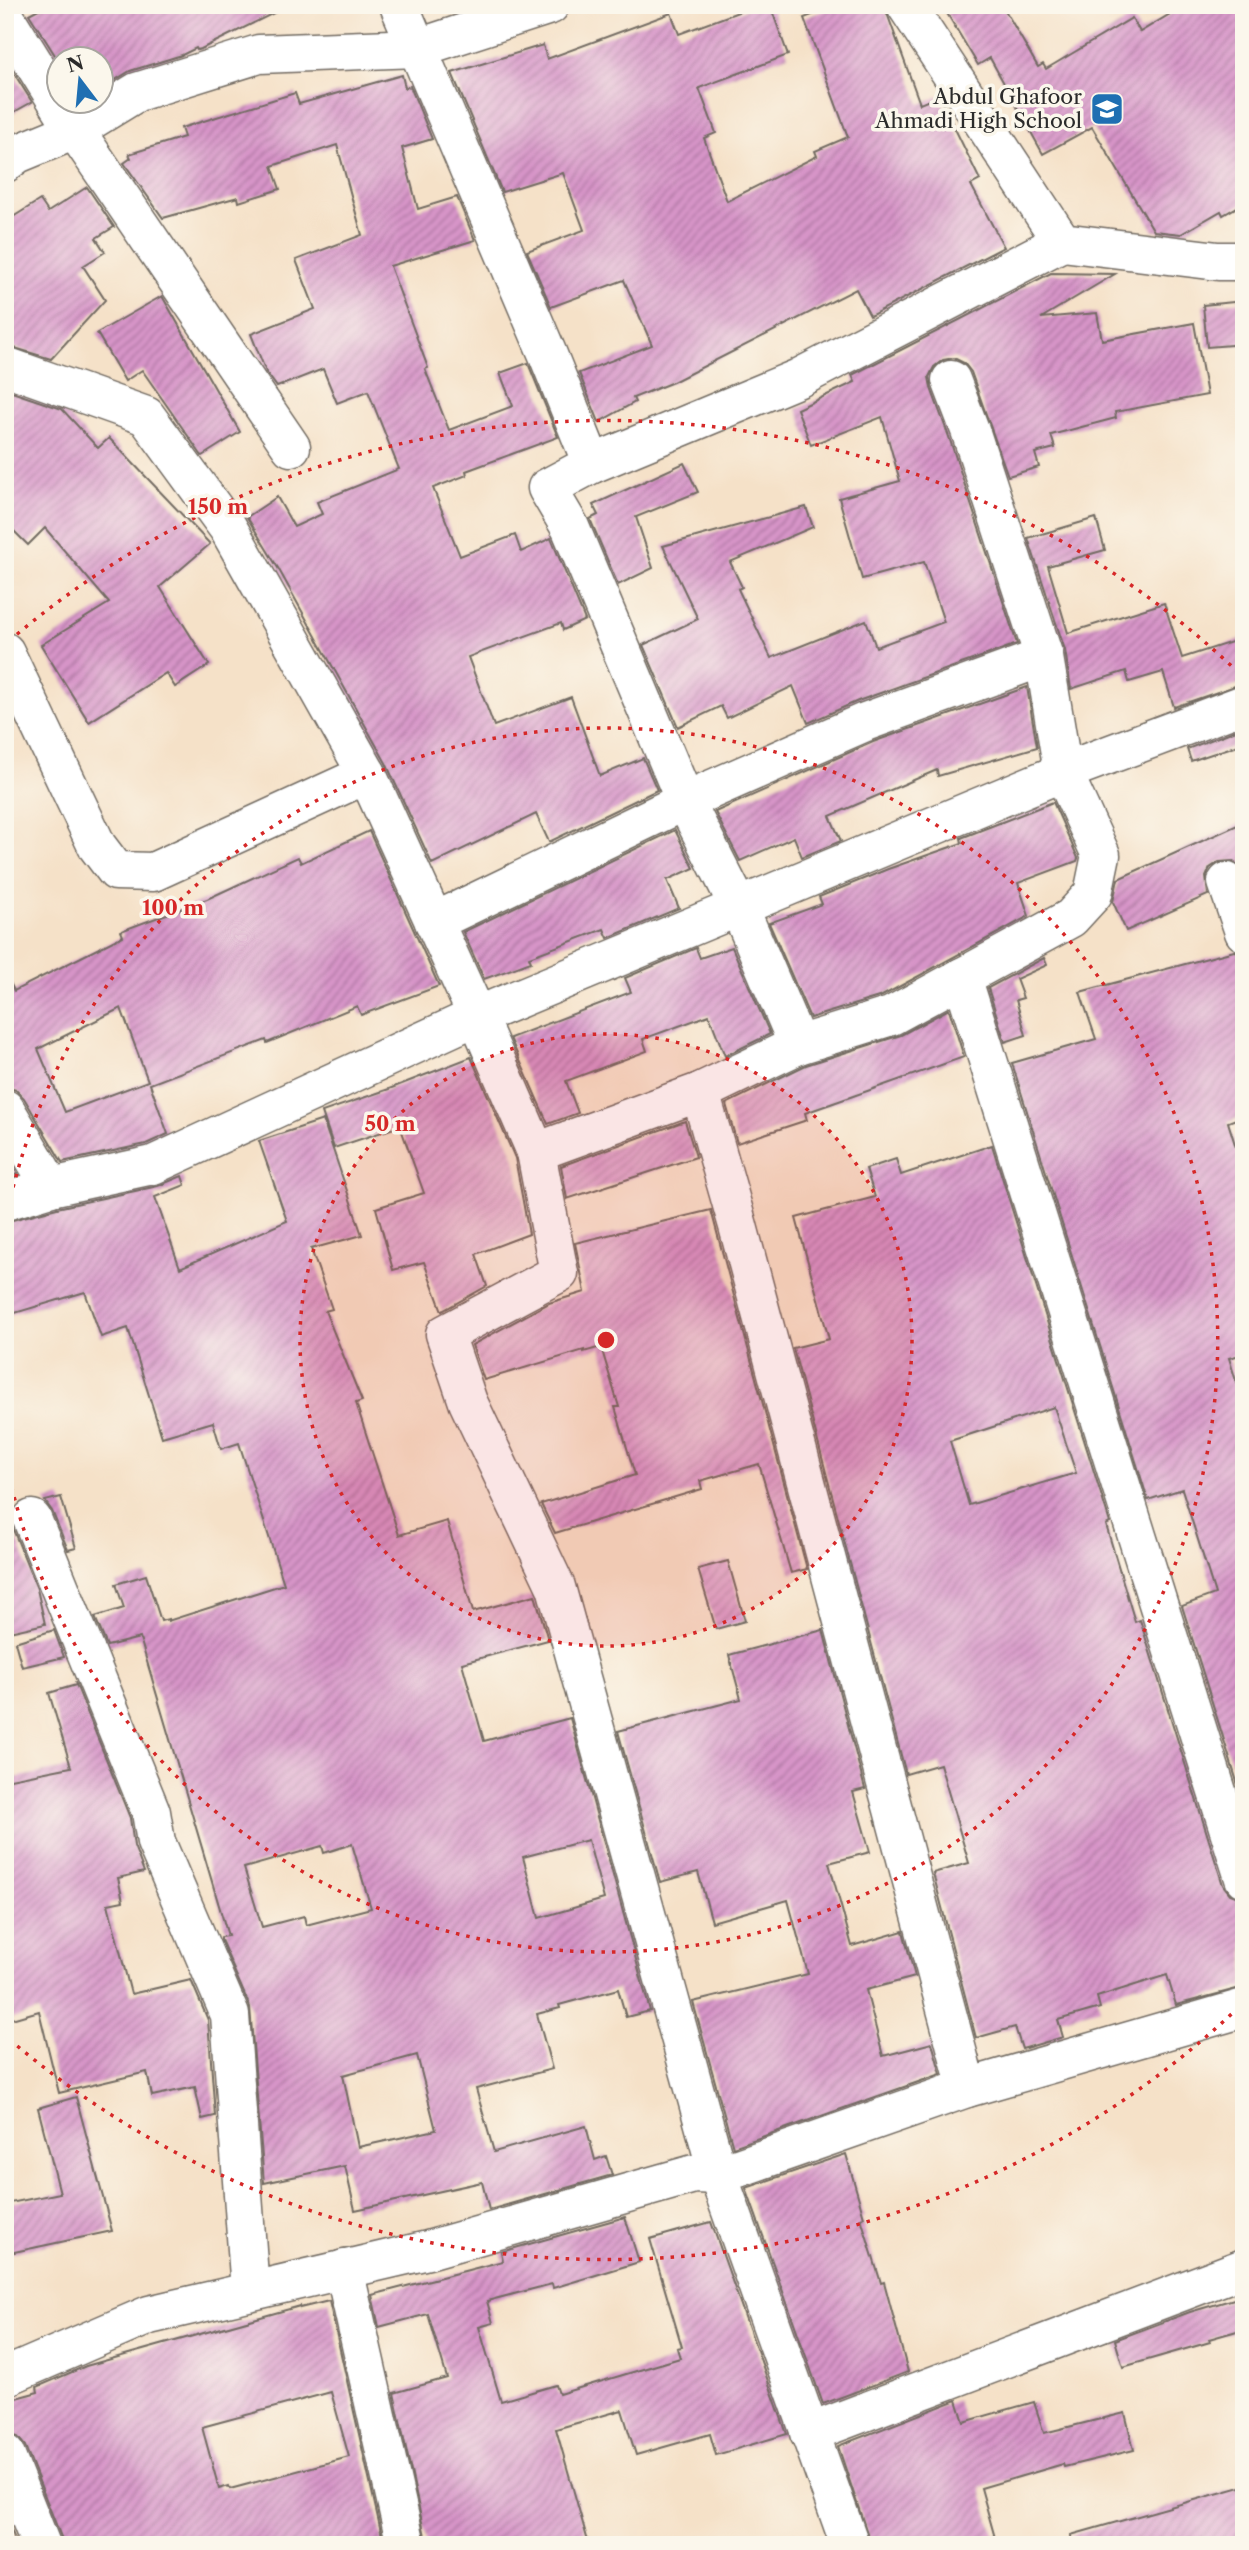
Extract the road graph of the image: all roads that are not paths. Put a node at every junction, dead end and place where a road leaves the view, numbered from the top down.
1 (399, 5) edge
2 (550, 5) edge
3 (906, 5) edge
4 (5, 17) edge
5 (418, 48) junction
6 (75, 130) junction
7 (5, 163) edge
8 (1062, 242) junction
9 (1244, 261) edge
10 (5, 366) edge
11 (951, 380) dead end
12 (291, 447) dead end
13 (592, 464) junction
14 (5, 652) edge
15 (1044, 657) junction
16 (1244, 704) edge
17 (1063, 772) junction
18 (367, 774) junction
19 (685, 802) junction
20 (1227, 882) dead end
21 (739, 907) junction
22 (434, 922) junction
23 (1244, 932) edge
24 (962, 977) junction
25 (477, 1016) junction
26 (798, 1045) junction
27 (700, 1092) junction
28 (5, 1109) edge
29 (536, 1152) junction
30 (51, 1187) junction
31 (5, 1200) edge
32 (32, 1519) dead end
33 (1244, 1878) edge
34 (1244, 2008) edge
35 (967, 2088) junction
36 (718, 2175) junction
37 (1244, 2268) edge
38 (344, 2269) junction
39 (250, 2291) junction
40 (5, 2376) edge
41 (809, 2432) junction
42 (5, 2454) edge
43 (41, 2545) edge
44 (406, 2545) edge
45 (850, 2545) edge

1 - 5 street
2 - 5 street
3 - 8 street
4 - 6 street
5 - 6 street
5 - 13 street
6 - 7 street
6 - 12 street
8 - 9 street
8 - 13 street
10 - 18 street
11 - 15 street
13 - 19 street
14 - 18 street
15 - 17 street
15 - 19 street
16 - 17 street
17 - 21 street
17 - 24 street
18 - 22 street
19 - 21 street
19 - 22 street
20 - 23 street
21 - 25 street
21 - 26 street
22 - 25 street
24 - 26 street
24 - 33 street
25 - 29 street
25 - 30 street
26 - 27 street
27 - 29 street
27 - 35 street
28 - 30 street
29 - 36 street
30 - 31 street
32 - 39 street
34 - 35 street
35 - 36 street
36 - 38 street
36 - 41 street
37 - 41 street
38 - 39 street
38 - 44 street
39 - 40 street
41 - 45 street
42 - 43 street

